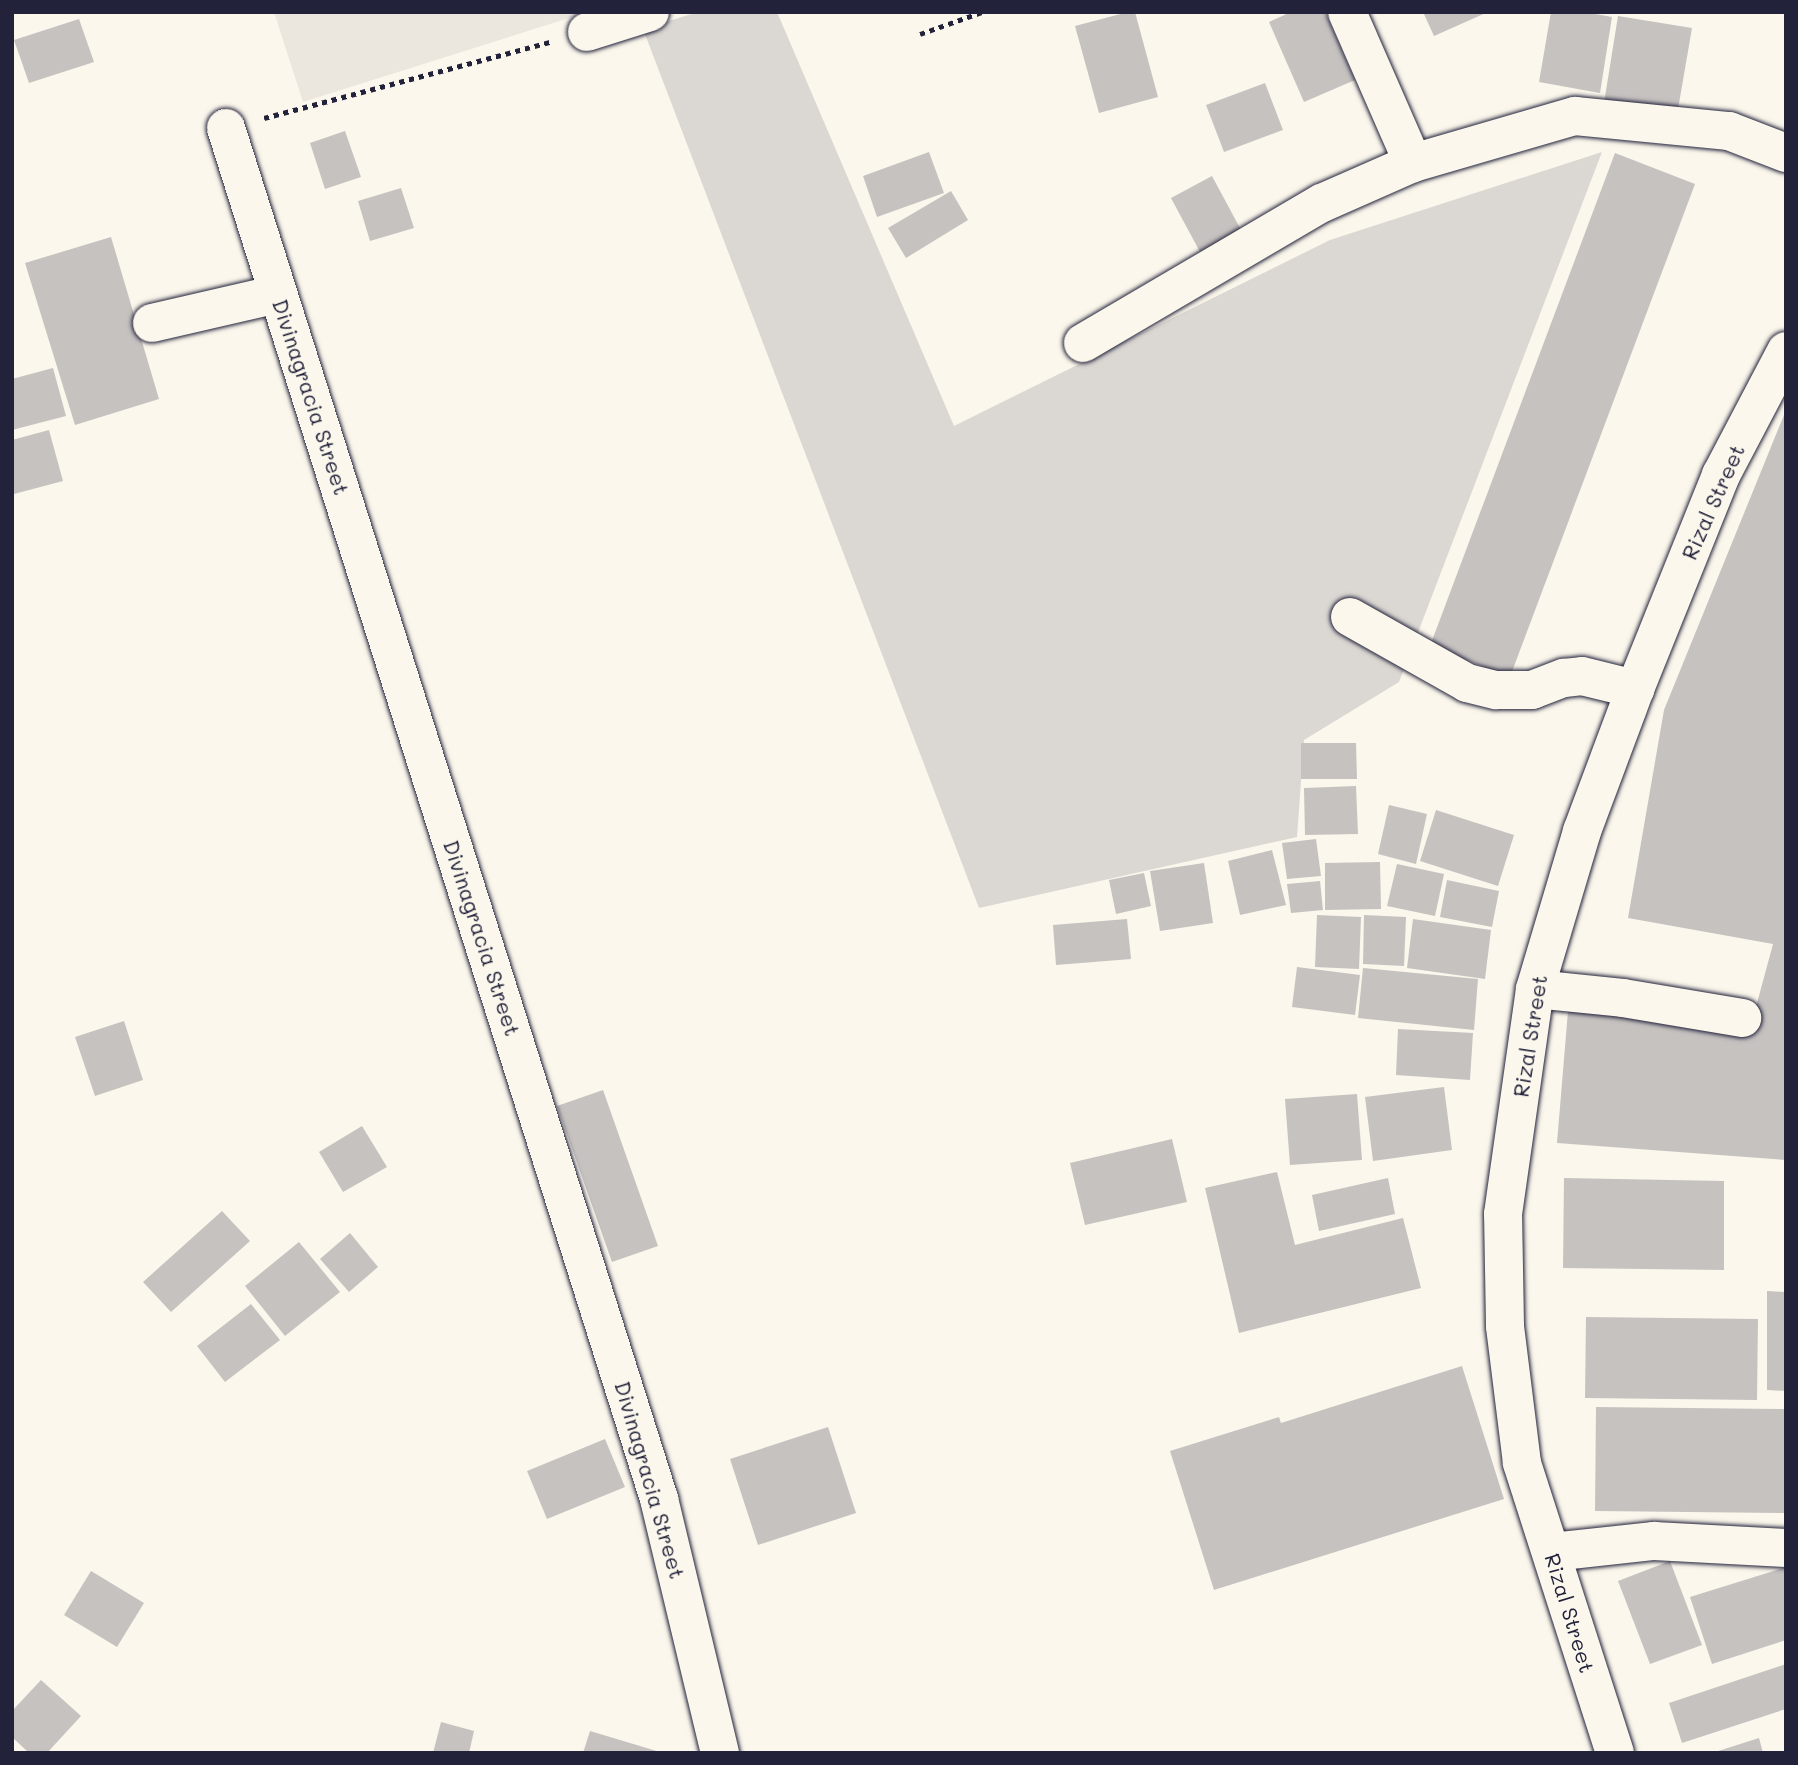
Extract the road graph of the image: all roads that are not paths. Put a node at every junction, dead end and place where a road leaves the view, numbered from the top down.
1 (650, 12) edge
2 (1347, 12) edge
3 (587, 32) road end
4 (226, 128) road end
5 (1786, 153) edge
6 (1413, 163) junction
7 (278, 294) junction
8 (152, 323) dead end
9 (1083, 343) dead end
10 (1786, 351) edge
11 (1350, 617) dead end
12 (1635, 689) junction
13 (1535, 989) junction
14 (1742, 1018) dead end
15 (1786, 1548) edge
16 (1552, 1552) junction
17 (720, 1753) edge
18 (1615, 1753) edge

1 - 3 street
2 - 6 street
4 - 7 street, Divinagracia Street
5 - 6 street
6 - 9 street
7 - 8 street
7 - 17 street, Divinagracia Street
10 - 12 street, Rizal Street
11 - 12 street
12 - 13 street, Rizal Street
13 - 14 street
13 - 16 street, Rizal Street
15 - 16 street
16 - 18 street, Rizal Street

